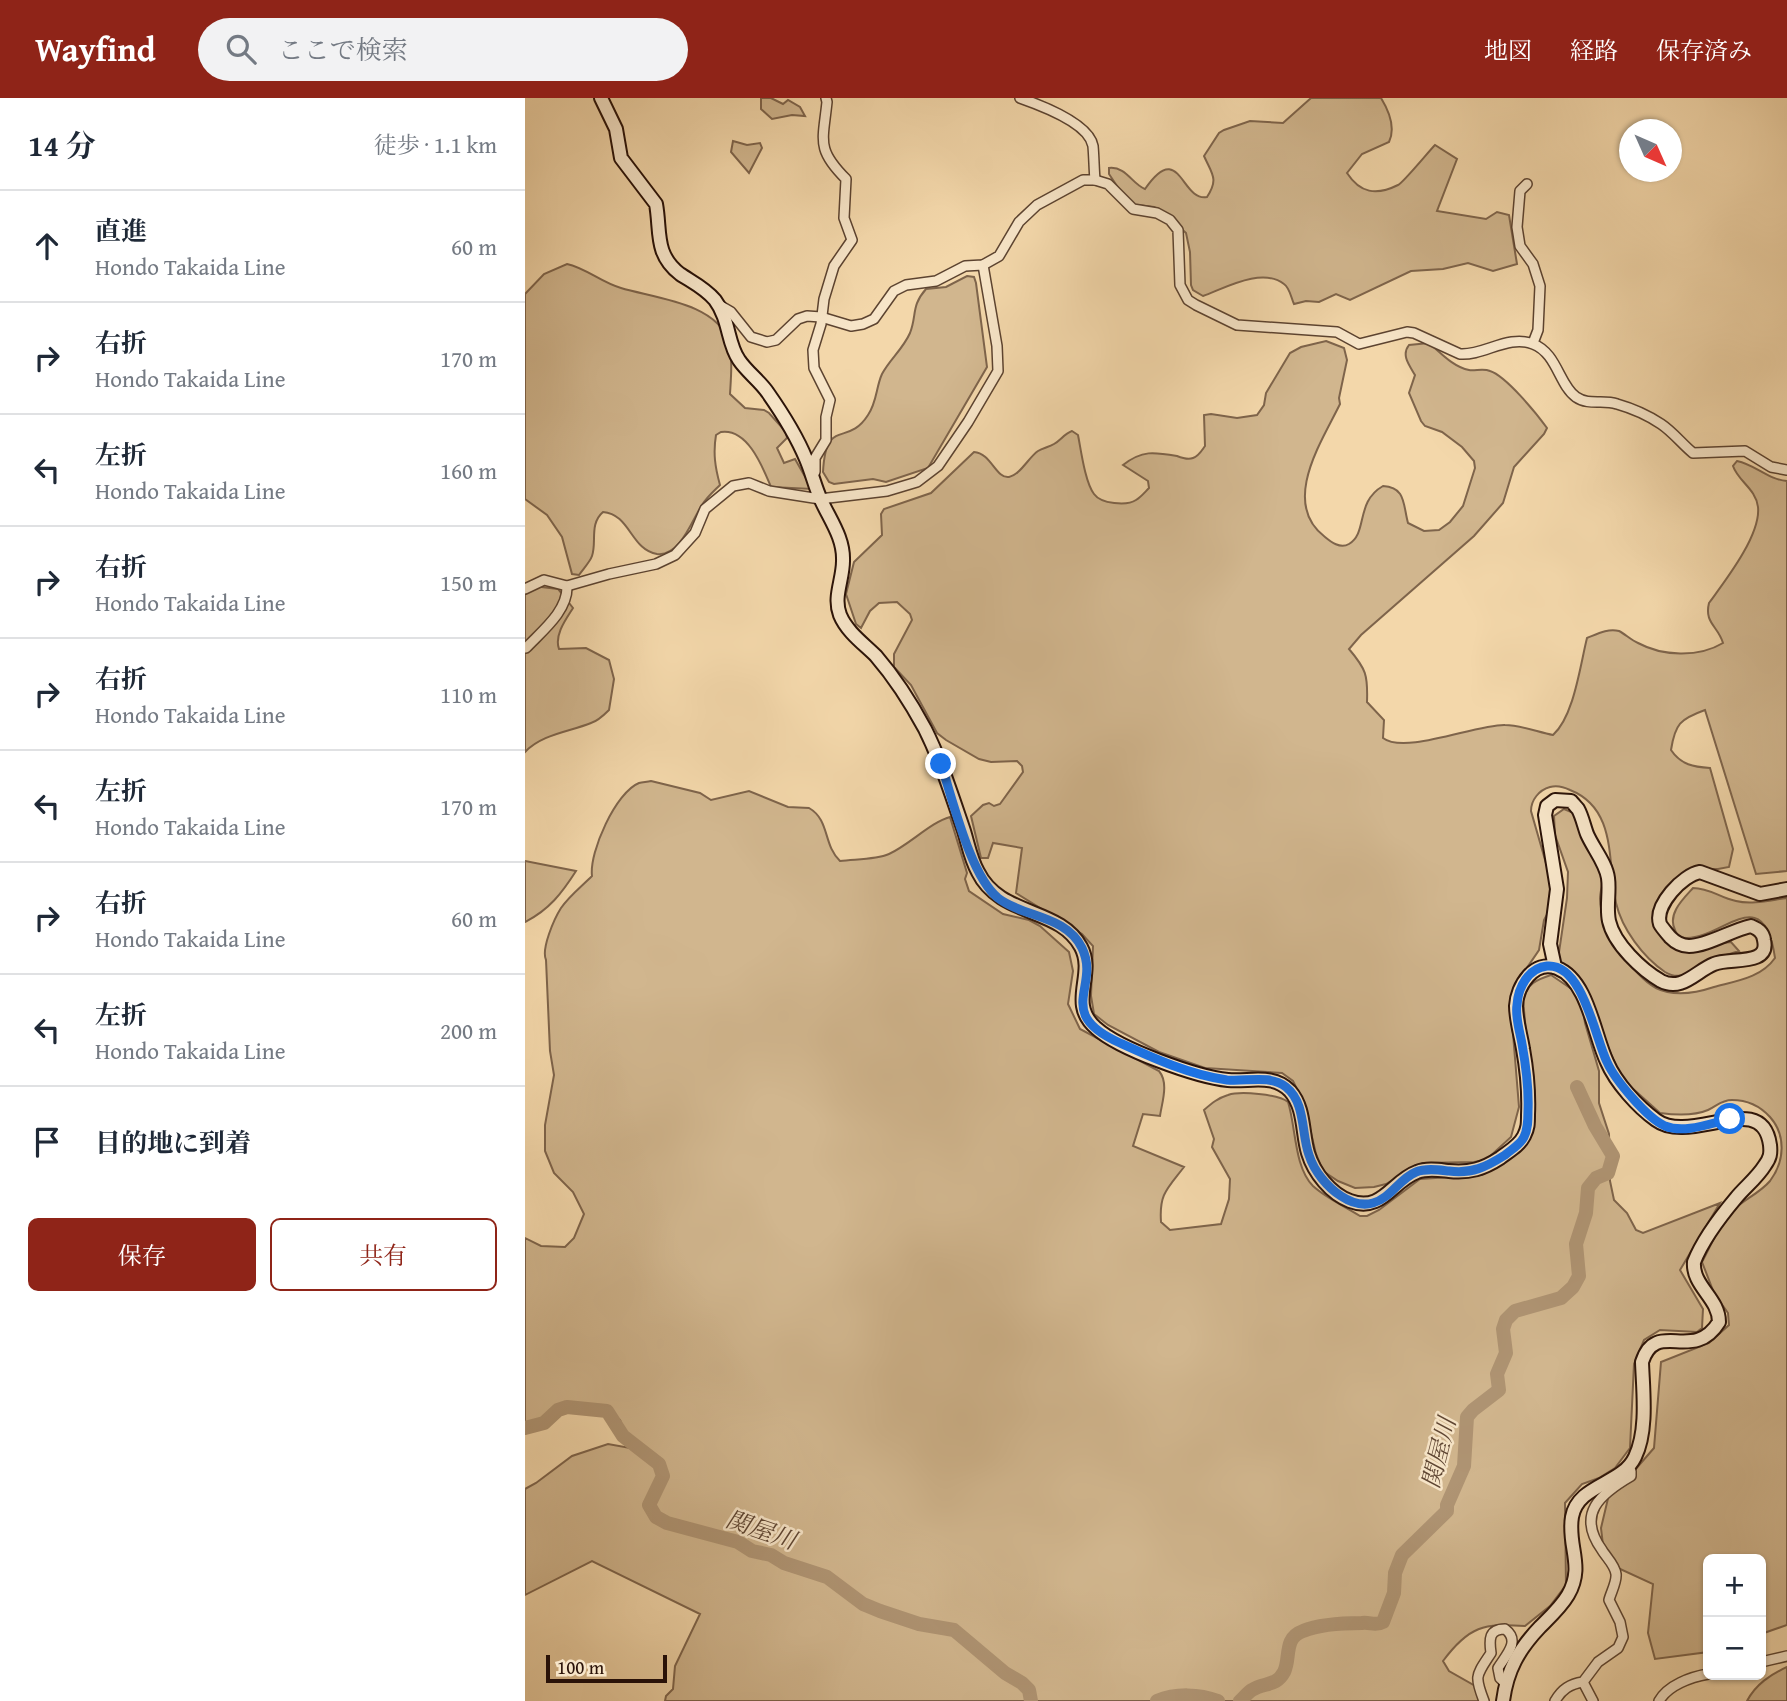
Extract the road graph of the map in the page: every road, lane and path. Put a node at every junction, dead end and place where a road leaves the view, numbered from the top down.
1 (601, 98) edge
2 (826, 98) edge
3 (1020, 98) edge
4 (1095, 180) junction
5 (1527, 184) dead end
6 (983, 265) junction
7 (718, 305) junction
8 (821, 317) junction
9 (1533, 343) junction
10 (1787, 470) edge
11 (815, 483) junction
12 (820, 499) junction
13 (568, 586) junction
14 (525, 589) edge
15 (526, 648) edge
16 (1787, 890) edge
17 (1555, 967) junction
18 (1628, 1468) junction
19 (1787, 1656) edge
20 (1766, 1661) edge
21 (1703, 1675) edge
22 (1583, 1682) junction
23 (1505, 1683) junction
24 (1485, 1701) edge
25 (1503, 1701) edge
26 (1555, 1701) edge
27 (1593, 1701) edge
28 (1659, 1701) edge

1 - 7 main road
2 - 8 street
3 - 4 street
4 - 6 street
4 - 9 street
5 - 9 street
6 - 8 street
6 - 12 street
7 - 8 street
7 - 11 main road
8 - 11 street
9 - 10 street
11 - 12 main road
12 - 13 street
12 - 17 main road
13 - 14 street
13 - 15 street
16 - 17 main road
17 - 18 main road
18 - 22 street
18 - 23 main road
19 - 20 street
21 - 28 street
22 - 26 street
22 - 27 street
23 - 24 street
23 - 25 main road

